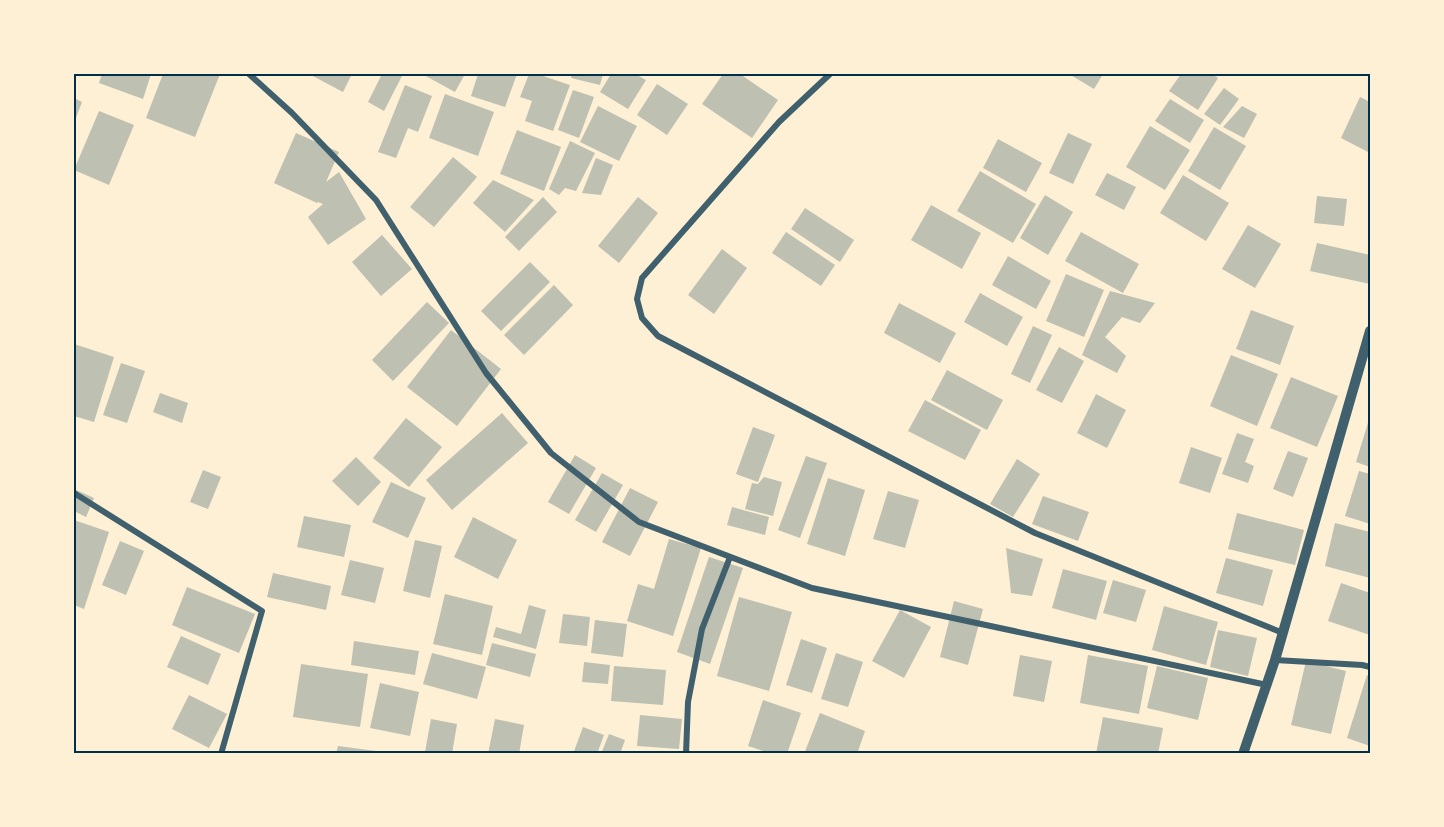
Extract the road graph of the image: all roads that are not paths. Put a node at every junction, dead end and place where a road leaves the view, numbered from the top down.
1 (249, 74) edge
2 (830, 74) edge
3 (1371, 331) edge
4 (74, 493) edge
5 (730, 557) junction
6 (1283, 633) junction
7 (1275, 660) junction
8 (1371, 667) edge
9 (1267, 685) junction
10 (221, 753) edge
11 (686, 753) edge
12 (1244, 753) edge

1 - 5 street
2 - 6 street
3 - 6 street
4 - 10 street
5 - 9 street
5 - 11 street
6 - 7 street
7 - 8 street
7 - 9 street
9 - 12 street

